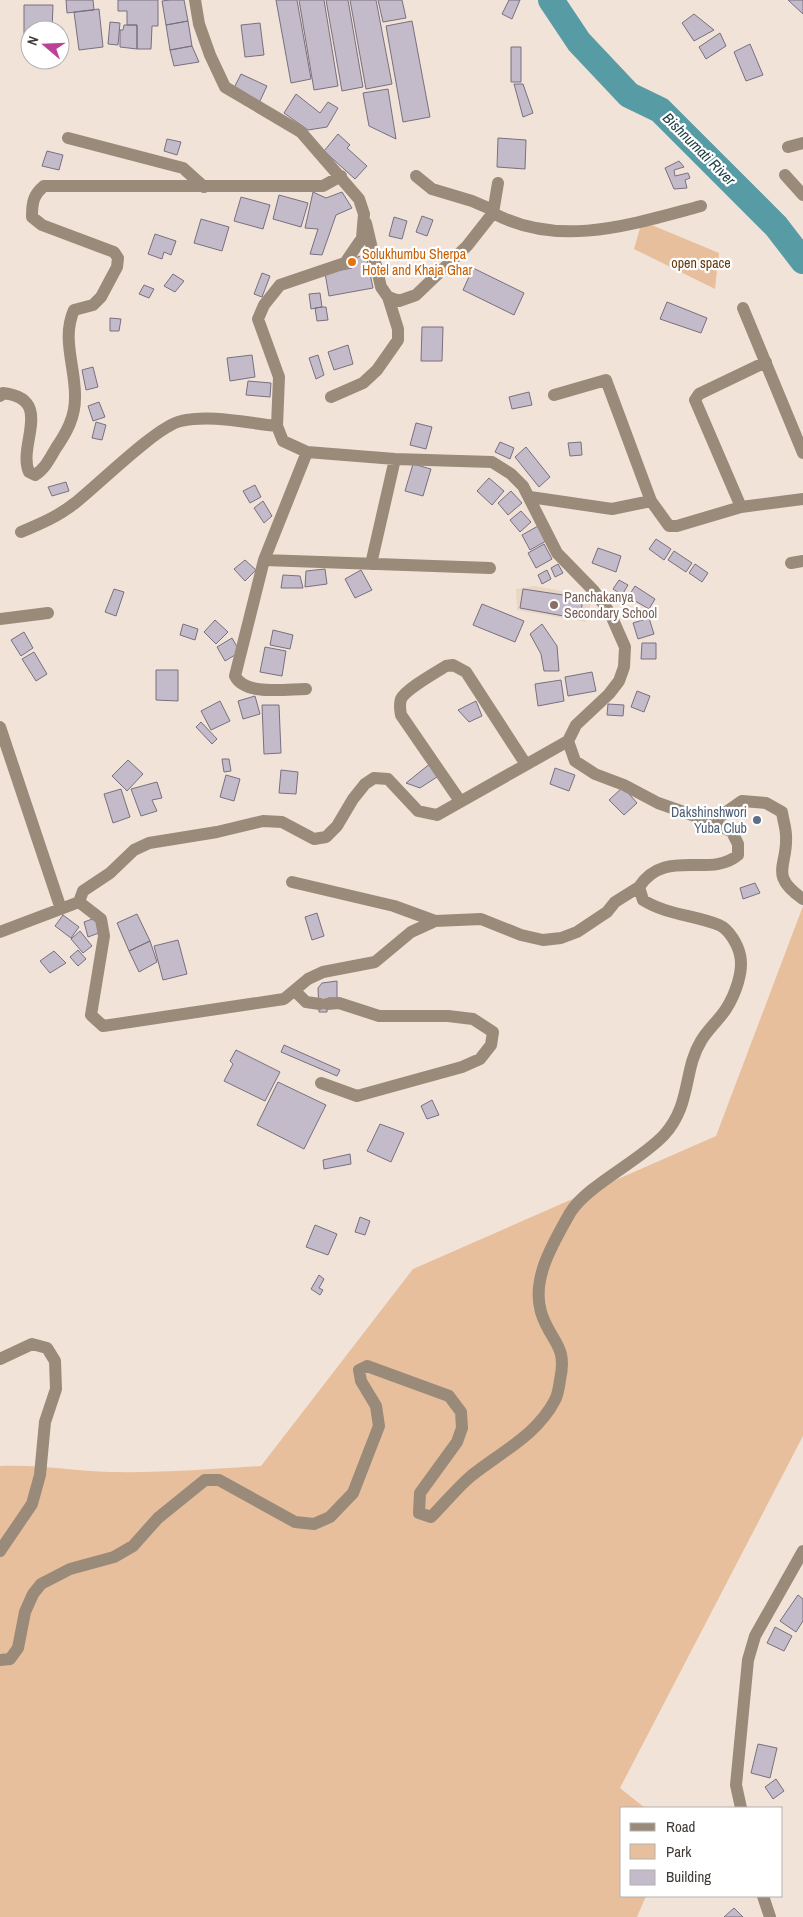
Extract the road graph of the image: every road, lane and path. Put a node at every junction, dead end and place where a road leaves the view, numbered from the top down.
1 (195, 0) edge
2 (68, 138) dead end
3 (803, 143) edge
4 (788, 147) dead end
5 (785, 175) dead end
6 (341, 176) junction
7 (416, 176) dead end
8 (498, 183) dead end
9 (204, 187) junction
10 (803, 195) edge
11 (701, 206) dead end
12 (493, 211) junction
13 (364, 214) junction
14 (388, 297) junction
15 (743, 308) dead end
16 (766, 362) junction
17 (554, 395) dead end
18 (0, 396) edge
19 (331, 397) dead end
20 (276, 426) junction
21 (307, 452) junction
22 (803, 453) edge
23 (395, 459) junction
24 (530, 497) junction
25 (803, 499) edge
26 (651, 501) junction
27 (741, 507) junction
28 (21, 532) dead end
29 (264, 560) junction
30 (370, 564) junction
31 (490, 568) dead end
32 (48, 613) dead end
33 (0, 619) edge
34 (306, 688) dead end
35 (0, 727) edge
36 (568, 741) junction
37 (526, 763) junction
38 (460, 801) junction
39 (712, 822) junction
40 (292, 882) dead end
41 (639, 887) junction
42 (803, 899) edge
43 (79, 902) junction
44 (61, 909) junction
45 (435, 920) junction
46 (0, 932) edge
47 (295, 991) junction
48 (321, 1083) dead end
49 (0, 1359) edge
50 (0, 1551) edge
51 (803, 1551) edge
52 (0, 1660) edge
53 (741, 1807) edge
54 (763, 1897) edge
55 (770, 1917) edge

1 - 6 street
2 - 9 street
3 - 4 street
5 - 10 street
6 - 9 street
6 - 13 street
7 - 12 street
8 - 12 street
9 - 18 street
11 - 12 street
12 - 14 street
13 - 14 street
13 - 20 street
14 - 19 street
15 - 16 street
16 - 22 street
16 - 27 street
17 - 26 street
20 - 21 street
20 - 28 street
21 - 23 street
21 - 29 street
23 - 24 street
23 - 30 street
24 - 26 street
24 - 36 street
25 - 27 street
26 - 27 street
29 - 30 street
29 - 34 street
30 - 31 street
32 - 33 street
35 - 44 street
36 - 37 street
36 - 39 street
37 - 38 street
37 - 38 street
38 - 43 street
39 - 41 street
39 - 42 street
40 - 45 street
41 - 45 street
41 - 52 street
43 - 44 street
43 - 47 street
44 - 46 street
45 - 47 street
47 - 48 street
49 - 50 street
51 - 53 street
54 - 55 street

